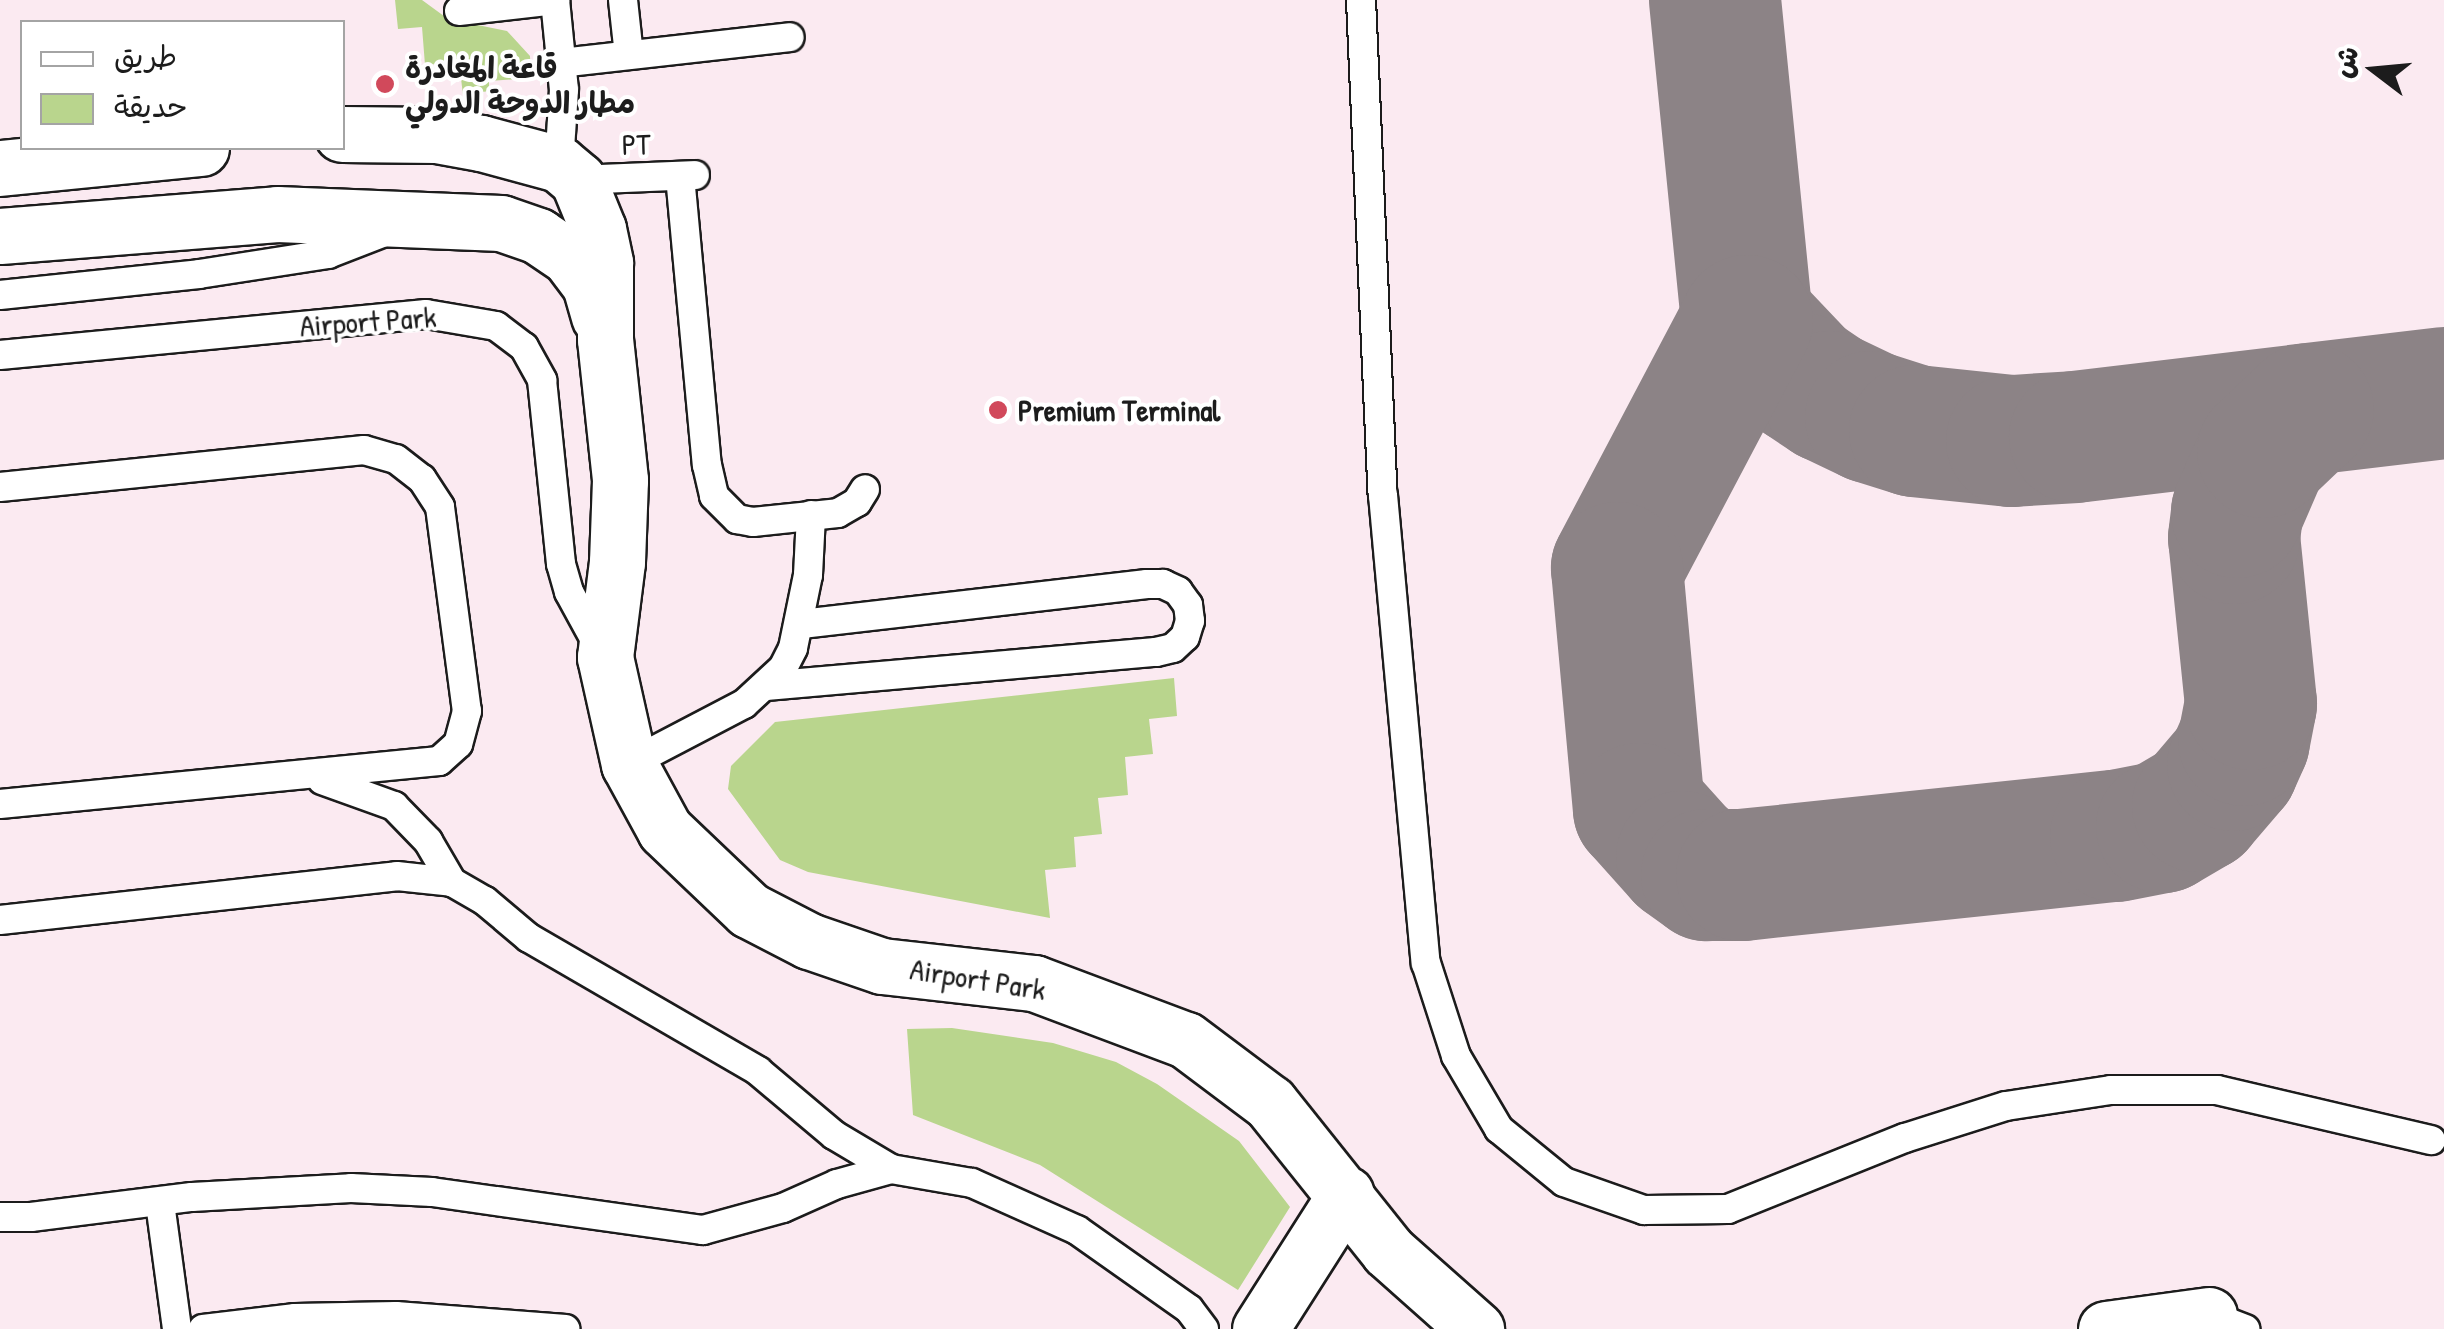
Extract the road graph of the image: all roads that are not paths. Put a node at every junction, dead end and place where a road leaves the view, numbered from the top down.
1 (623, 0) edge
2 (1360, 0) edge
3 (459, 11) dead end
4 (790, 37) dead end
5 (629, 55) junction
6 (560, 63) junction
7 (345, 134) edge
8 (181, 150) edge
9 (0, 168) edge
10 (569, 172) junction
11 (412, 222) junction
12 (0, 236) edge
13 (0, 295) edge
14 (605, 339) junction
15 (0, 355) edge
16 (0, 487) edge
17 (865, 489) dead end
18 (811, 515) junction
19 (800, 624) junction
20 (605, 657) junction
21 (766, 686) junction
22 (629, 764) junction
23 (306, 776) junction
24 (0, 804) edge
25 (452, 882) junction
26 (0, 920) edge
27 (2430, 1140) dead end
28 (890, 1168) junction
29 (1346, 1194) junction
30 (160, 1202) junction
31 (0, 1217) edge
32 (2227, 1322) edge
33 (177, 1329) edge
34 (203, 1329) edge
35 (566, 1329) edge
36 (1204, 1329) edge
37 (1260, 1329) edge
38 (1476, 1329) edge
39 (2106, 1329) edge

1 - 5 lane
2 - 27 lane
3 - 6 lane
4 - 5 lane
5 - 6 lane
6 - 10 lane
7 - 10 street
8 - 9 street
10 - 14 street, Airport Park
10 - 18 lane, PT
11 - 12 street
11 - 13 lane
11 - 14 street
14 - 20 street, Airport Park
15 - 20 lane, Airport Park
16 - 23 lane
17 - 18 lane
18 - 19 lane
19 - 21 lane
19 - 21 lane
20 - 22 street, Airport Park
21 - 22 lane
22 - 29 street, Airport Park
23 - 24 lane
23 - 25 lane
25 - 26 lane
25 - 28 lane
28 - 30 lane
28 - 36 lane
29 - 37 street
29 - 38 street, Airport Park
30 - 31 lane
30 - 33 lane
32 - 39 street
34 - 35 lane

